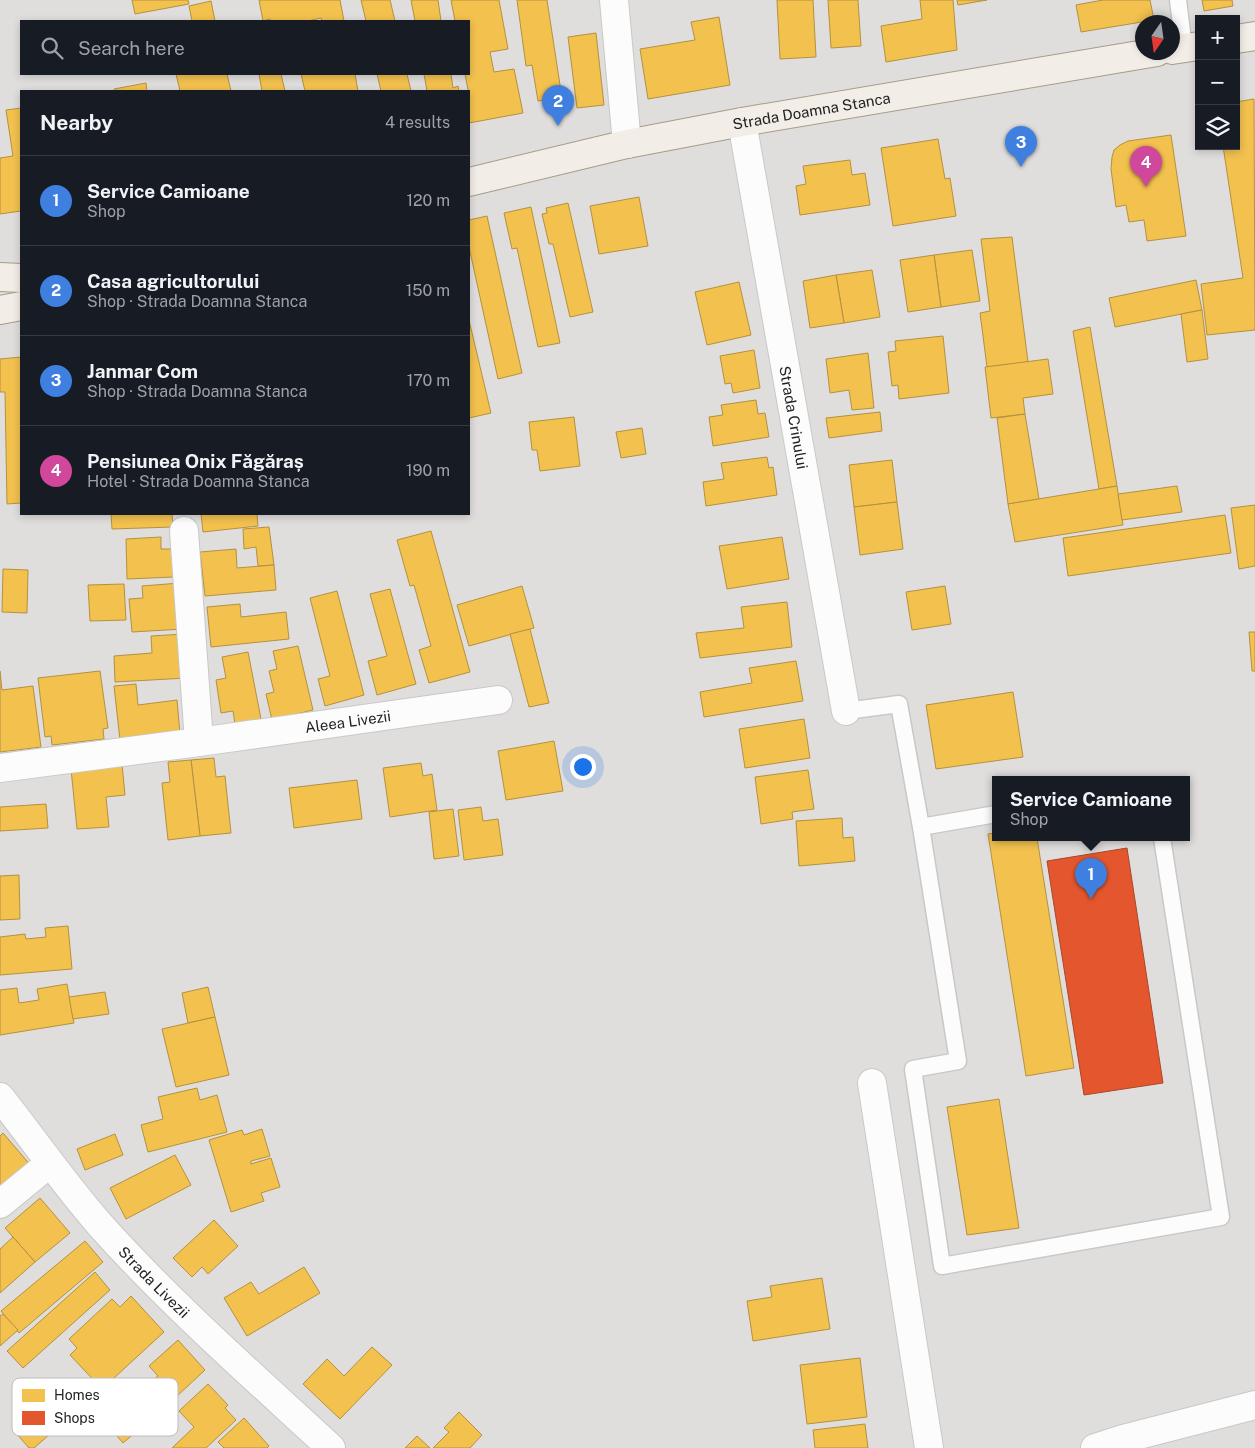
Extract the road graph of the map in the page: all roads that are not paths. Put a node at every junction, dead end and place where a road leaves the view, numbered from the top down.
1 (614, 0) edge
2 (1178, 0) edge
3 (1255, 36) edge
4 (1240, 38) edge
5 (1185, 48) edge
6 (1135, 56) edge
7 (742, 122) junction
8 (627, 144) junction
9 (470, 182) edge
10 (0, 277) edge
11 (20, 278) edge
12 (20, 306) edge
13 (0, 310) edge
14 (184, 531) dead end
15 (498, 700) dead end
16 (846, 711) joint
17 (199, 742) junction
18 (0, 768) edge
19 (992, 815) edge
20 (921, 827) junction
21 (1162, 841) edge
22 (872, 1083) dead end
23 (0, 1097) edge
24 (50, 1164) junction
25 (0, 1204) edge
26 (1255, 1405) edge
27 (331, 1448) edge
28 (930, 1448) edge
29 (1095, 1448) edge

1 - 8 street
2 - 5 lane
3 - 4 main road
6 - 7 main road, Strada Doamna Stanca
7 - 8 main road, Strada Doamna Stanca
7 - 16 street, Strada Crinului
8 - 9 main road, Strada Doamna Stanca
10 - 11 main road
12 - 13 main road
14 - 17 street
15 - 17 street, Aleea Livezii
16 - 20 lane
17 - 18 street, Aleea Livezii
19 - 20 lane
20 - 21 lane
22 - 28 street
23 - 24 street, Strada Livezii
24 - 25 street
24 - 27 street, Strada Livezii
26 - 29 street

